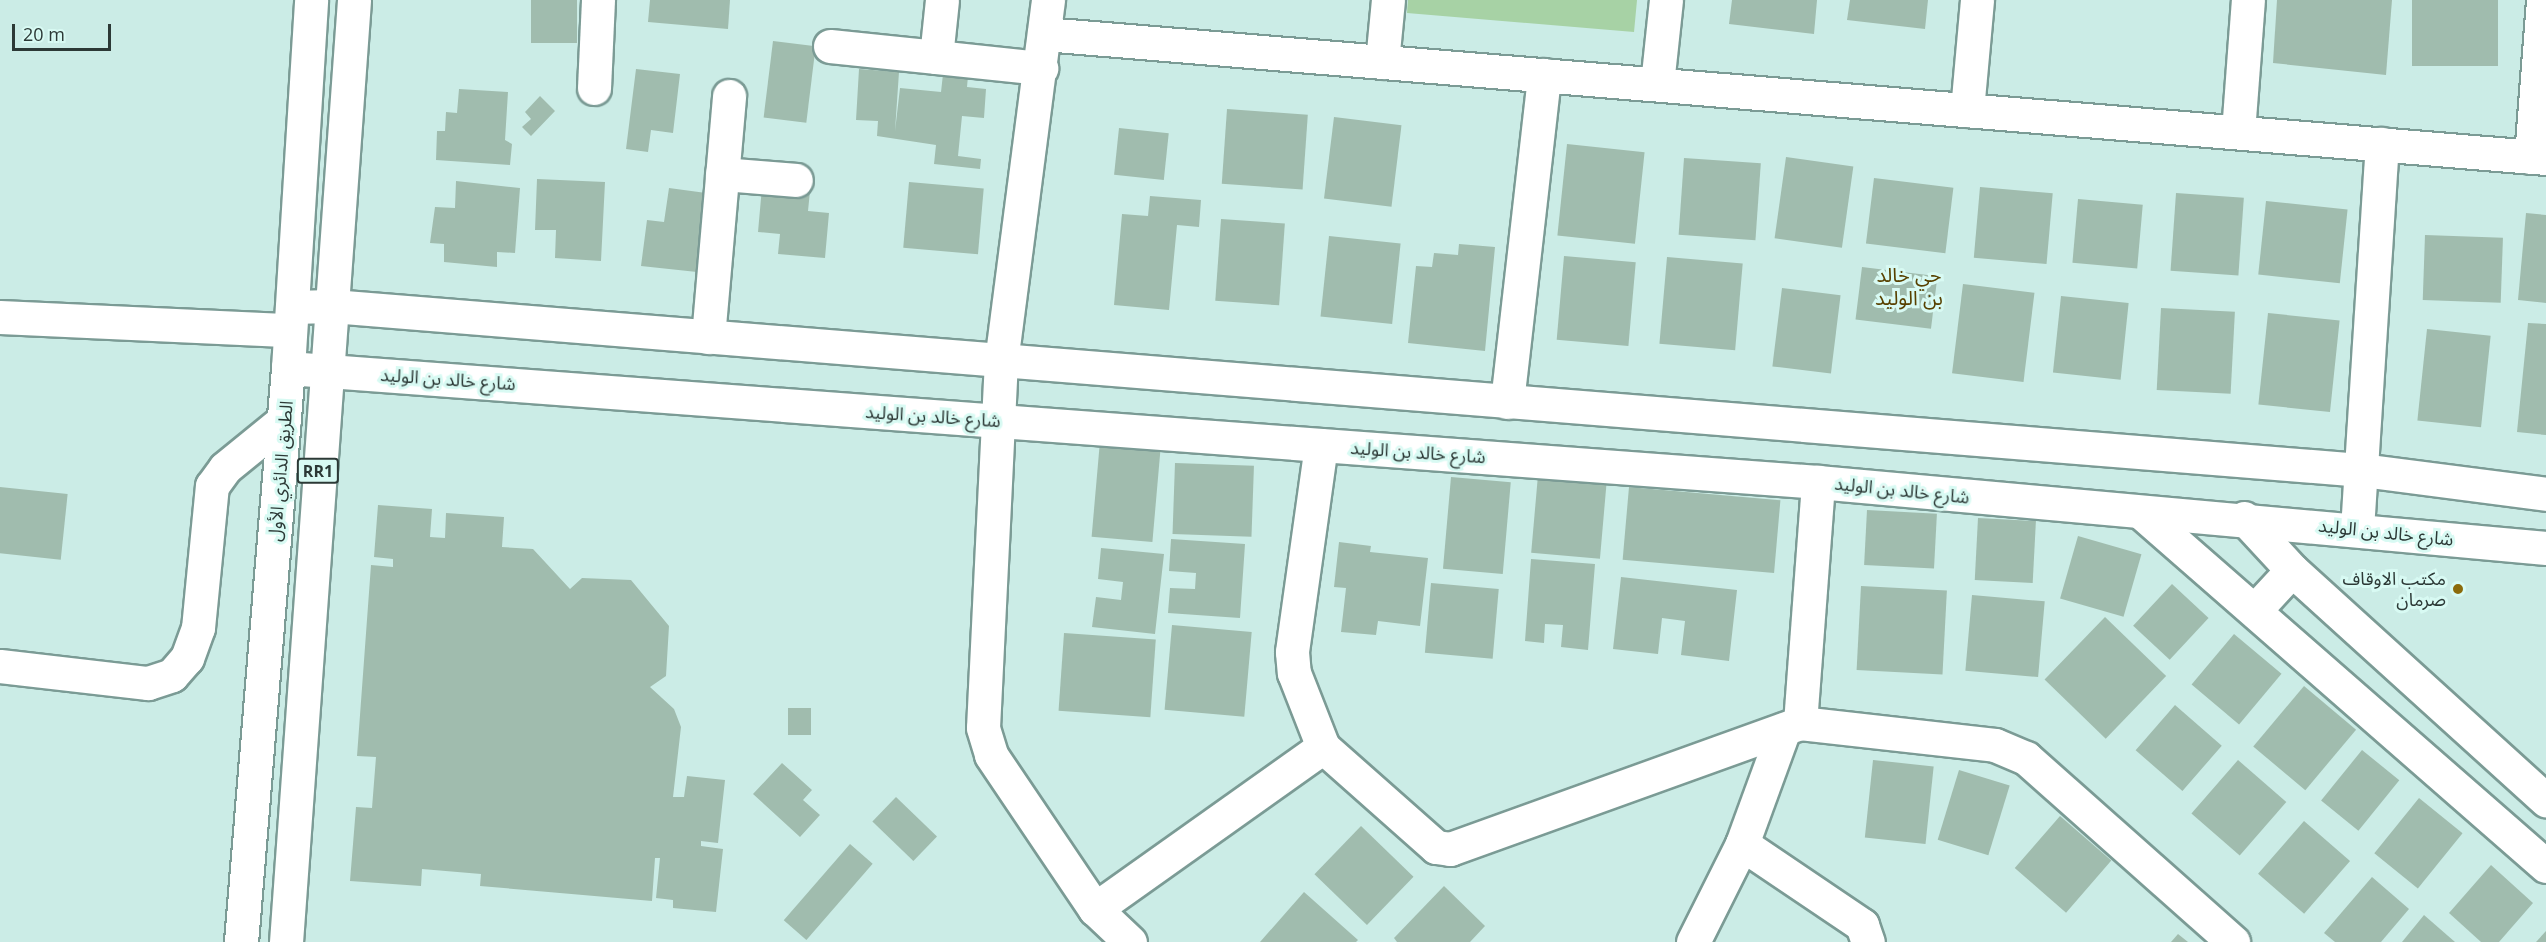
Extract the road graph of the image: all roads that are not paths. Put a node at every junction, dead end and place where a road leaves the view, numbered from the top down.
1 (311, 0) edge
2 (354, 0) edge
3 (598, 0) edge
4 (942, 0) edge
5 (1048, 0) edge
6 (1388, 0) edge
7 (1666, 0) edge
8 (1977, 0) edge
9 (2248, 0) edge
10 (2543, 0) edge
11 (1044, 34) junction
12 (830, 46) dead end
13 (936, 57) junction
14 (1382, 62) junction
15 (1041, 68) junction
16 (1544, 75) junction
17 (1657, 84) junction
18 (594, 88) dead end
19 (729, 96) dead end
20 (1967, 110) junction
21 (2238, 132) junction
22 (2382, 144) junction
23 (2538, 157) edge
24 (722, 174) junction
25 (796, 180) dead end
26 (332, 306) junction
27 (0, 317) edge
28 (291, 318) junction
29 (708, 337) junction
30 (1001, 360) junction
31 (288, 368) junction
32 (326, 370) junction
33 (1507, 402) junction
34 (284, 420) junction
35 (999, 421) junction
36 (1321, 445) junction
37 (2362, 470) junction
38 (1818, 482) junction
39 (2546, 494) edge
40 (2143, 514) junction
41 (2244, 518) junction
42 (2357, 529) junction
43 (2546, 548) edge
44 (2292, 570) junction
45 (2255, 610) junction
46 (0, 666) edge
47 (1792, 726) junction
48 (1323, 747) junction
49 (2546, 800) edge
50 (1742, 844) junction
51 (2546, 866) edge
52 (1095, 909) junction
53 (241, 942) edge
54 (286, 942) edge
55 (1130, 942) edge
56 (1693, 942) edge
57 (1869, 942) edge
58 (2233, 942) edge

1 - 28 street, الطريق الدائري الأول / RR1
2 - 26 street, الطريق الدائري الأول / RR1
3 - 18 street
4 - 13 street
5 - 11 street
6 - 14 street
7 - 17 street
8 - 20 street
9 - 21 street
10 - 23 street
11 - 14 street
11 - 15 street
12 - 13 street
13 - 15 street
14 - 16 street
15 - 30 street
16 - 17 street
16 - 33 street
17 - 20 street
19 - 24 street
20 - 21 street
21 - 22 street
22 - 23 street
22 - 37 street
24 - 25 street
24 - 29 street
26 - 28 street
26 - 29 street
26 - 32 street, الطريق الدائري الأول / RR1
27 - 28 street
28 - 31 street, الطريق الدائري الأول / RR1
29 - 30 street
30 - 33 street
30 - 35 street
31 - 32 street, شارع خالد بن الوليد
31 - 34 street, الطريق الدائري الأول / RR1
32 - 35 street, شارع خالد بن الوليد
32 - 54 street, الطريق الدائري الأول / RR1
33 - 37 street
34 - 46 street
34 - 53 street, الطريق الدائري الأول / RR1
35 - 36 street, شارع خالد بن الوليد
35 - 52 street
36 - 38 street, شارع خالد بن الوليد
36 - 48 street
37 - 39 street
37 - 42 street
38 - 40 street, شارع خالد بن الوليد
38 - 47 street
40 - 41 street, شارع خالد بن الوليد
40 - 45 street
41 - 42 street, شارع خالد بن الوليد
41 - 44 street
42 - 43 street, شارع خالد بن الوليد
44 - 45 street
44 - 49 street
45 - 51 street
47 - 48 street
47 - 50 street
47 - 58 street
48 - 52 street
50 - 56 street
50 - 57 street
52 - 55 street

